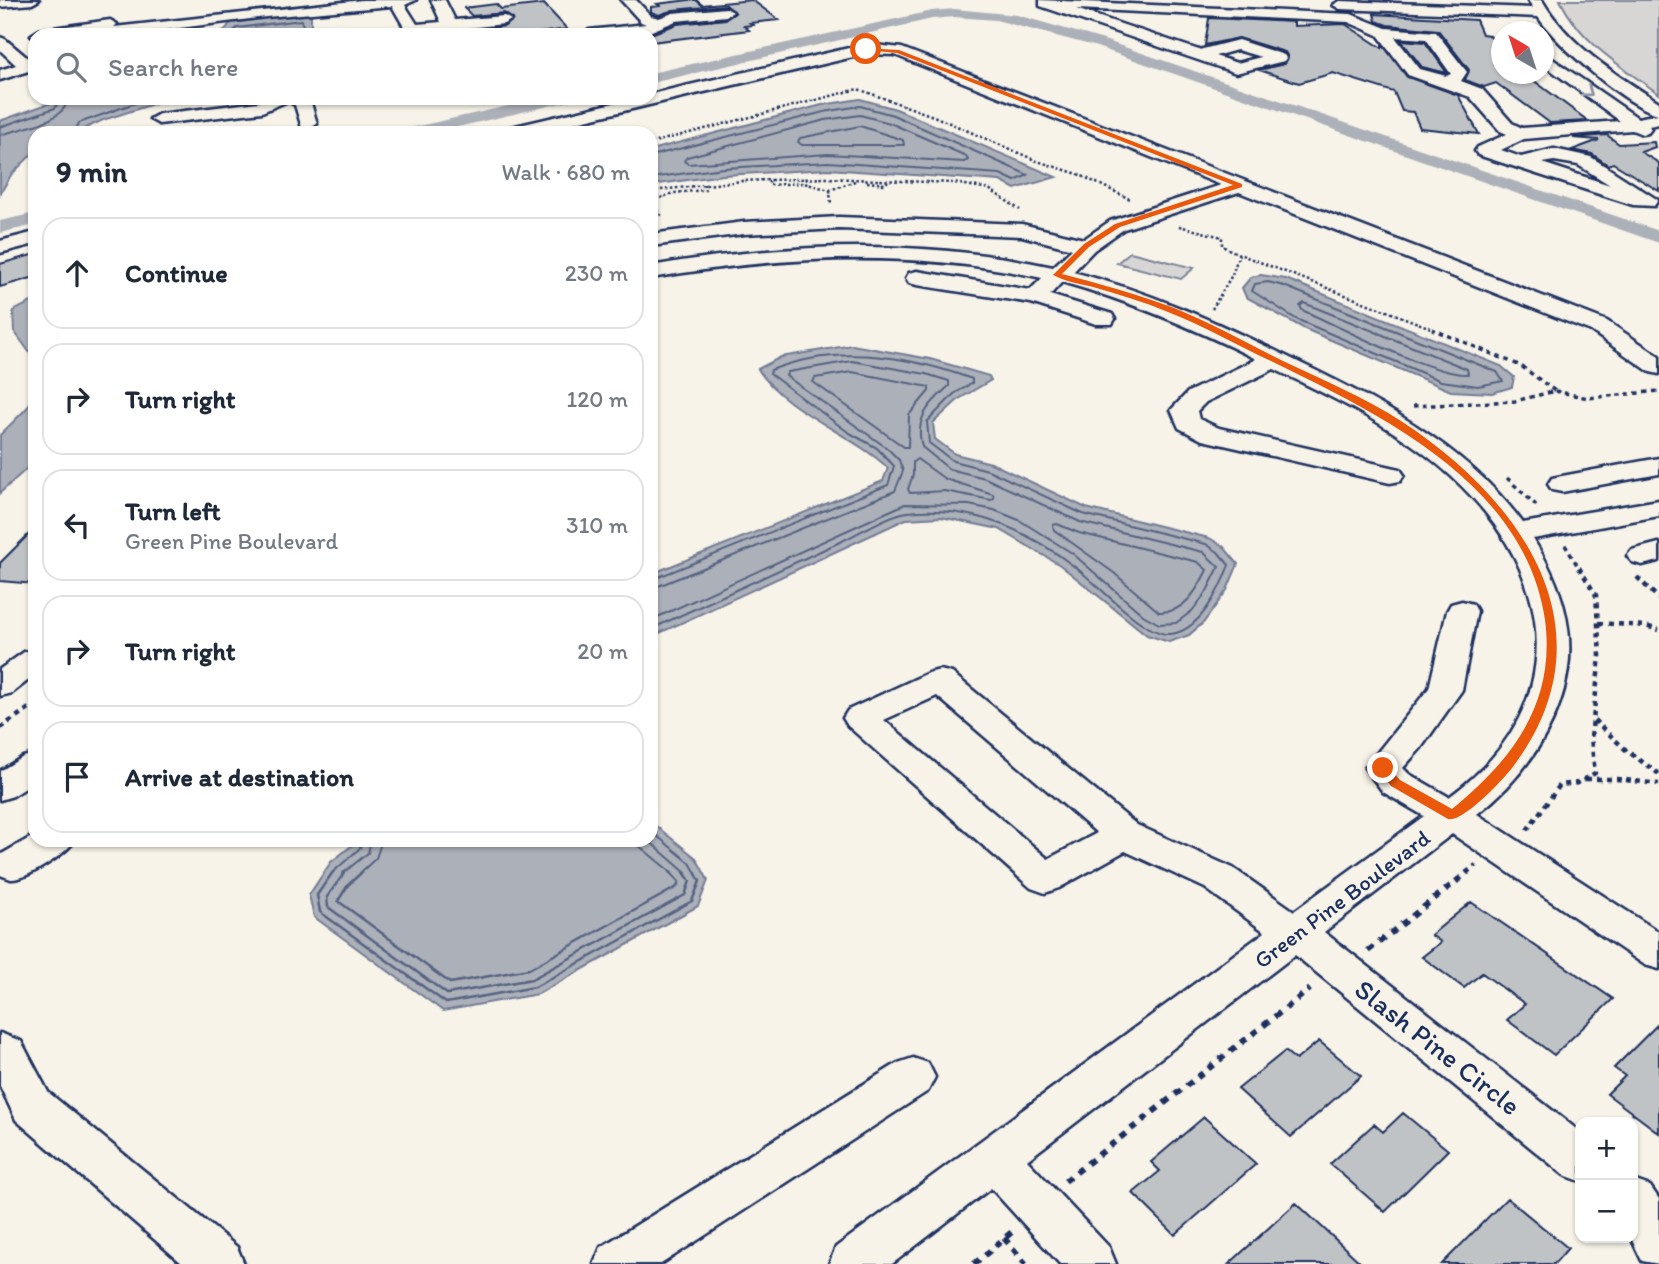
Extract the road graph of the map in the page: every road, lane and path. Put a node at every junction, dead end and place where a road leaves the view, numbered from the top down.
1 (32, 0) edge
2 (320, 0) edge
3 (439, 0) edge
4 (628, 0) edge
5 (1223, 0) edge
6 (1345, 0) edge
7 (0, 3) edge
8 (404, 3) edge
9 (1498, 5) edge
10 (1128, 6) junction
11 (1538, 6) edge
12 (726, 12) dead end
13 (1088, 18) junction
14 (504, 20) dead end
15 (1510, 21) edge
16 (663, 22) junction
17 (88, 28) edge
18 (145, 28) edge
19 (412, 28) edge
20 (453, 28) edge
21 (464, 28) edge
22 (649, 28) edge
23 (692, 32) dead end
24 (1383, 32) junction
25 (28, 37) edge
26 (28, 43) edge
27 (1, 44) edge
28 (1199, 55) dead end
29 (28, 63) edge
30 (1554, 65) edge
31 (28, 66) edge
32 (0, 75) edge
33 (1448, 82) junction
34 (658, 98) edge
35 (265, 105) edge
36 (303, 105) edge
37 (626, 105) edge
38 (1659, 108) edge
39 (159, 119) dead end
40 (1659, 119) edge
41 (308, 124) dead end
42 (1634, 124) junction
43 (537, 126) edge
44 (1512, 130) junction
45 (1659, 139) edge
46 (658, 141) edge
47 (1519, 163) junction
48 (769, 180) junction
49 (889, 180) junction
50 (705, 184) junction
51 (1240, 185) junction
52 (658, 190) edge
53 (658, 199) edge
54 (1135, 203) dead end
55 (1025, 213) dead end
56 (1174, 225) dead end
57 (658, 239) edge
58 (28, 241) edge
59 (1087, 246) junction
60 (0, 247) edge
61 (1239, 254) junction
62 (658, 271) edge
63 (1057, 275) junction
64 (917, 278) dead end
65 (1035, 297) junction
66 (1212, 310) dead end
67 (1104, 319) dead end
68 (1275, 359) junction
69 (1659, 367) edge
70 (1555, 391) junction
71 (1659, 391) edge
72 (1411, 406) dead end
73 (1659, 466) edge
74 (1390, 475) dead end
75 (1562, 484) dead end
76 (1659, 508) edge
77 (1515, 533) junction
78 (1562, 541) dead end
79 (1462, 611) dead end
80 (1597, 623) junction
81 (1659, 630) edge
82 (28, 664) edge
83 (0, 685) edge
84 (28, 710) edge
85 (1593, 719) junction
86 (0, 728) edge
87 (28, 770) edge
88 (1659, 774) edge
89 (1585, 779) junction
90 (1659, 784) edge
91 (0, 787) edge
92 (1452, 816) junction
93 (1124, 835) junction
94 (1522, 836) dead end
95 (45, 847) edge
96 (1482, 861) dead end
97 (13, 865) dead end
98 (1296, 933) junction
99 (1659, 953) edge
100 (1360, 957) dead end
101 (1310, 989) dead end
102 (0, 1052) edge
103 (913, 1077) dead end
104 (1575, 1156) edge
105 (995, 1159) junction
106 (1059, 1186) dead end
107 (1638, 1209) edge
108 (1014, 1229) dead end
109 (1004, 1238) junction
110 (1659, 1244) edge
111 (220, 1264) edge
112 (618, 1264) edge
113 (853, 1264) edge
114 (974, 1264) edge
115 (1026, 1264) edge
116 (1092, 1264) edge

1 - 7 street
2 - 17 street
3 - 20 street
4 - 16 street
5 - 9 street
6 - 9 street
8 - 18 street
8 - 19 street
9 - 11 street
9 - 15 street
10 - 13 street
10 - 13 street
10 - 24 street
11 - 38 street
12 - 16 street
13 - 28 street
14 - 21 street
16 - 22 street
16 - 23 street
24 - 33 street
24 - 33 street
25 - 27 street
26 - 27 street
27 - 29 street
30 -> 42 street
31 - 32 street
33 - 44 street
34 - 51 street
35 - 39 street
36 - 41 street
37 - 43 street
40 - 42 street
42 - 44 street
42 - 45 street
44 - 47 street
46 - 54 path
47 - 47 street
48 - 49 path
48 - 49 path
48 - 50 path
49 - 55 path
50 - 52 path
50 - 53 path
51 - 59 street
51 - 69 street
56 - 61 path
57 - 59 street
58 - 60 street
59 - 63 street
61 - 66 path
61 - 70 path
62 - 63 street, Green Pine Boulevard
63 - 65 street
63 - 68 street, Green Pine Boulevard
64 - 65 street
65 - 67 street
68 - 74 street
68 - 77 street, Green Pine Boulevard
70 - 71 path
70 - 72 path
73 - 75 street
76 - 77 street
77 - 92 street, Green Pine Boulevard
78 - 80 path
79 - 92 street
80 - 81 path
80 - 85 path
82 - 83 street
84 - 86 path
85 - 88 path
85 - 89 path
87 - 91 street
89 - 90 path
89 - 94 path
92 - 98 street, Green Pine Boulevard
92 - 99 street
93 - 93 street, Slash Pine Circle
93 - 98 street, Slash Pine Circle
95 - 97 street
96 - 100 path
98 - 104 street, Slash Pine Circle
98 - 105 street, Green Pine Boulevard
101 - 106 path
102 - 111 street
103 - 112 street
105 - 113 street, Green Pine Boulevard
105 - 116 street
107 - 110 street
108 - 109 path
109 - 114 path
109 - 115 path

